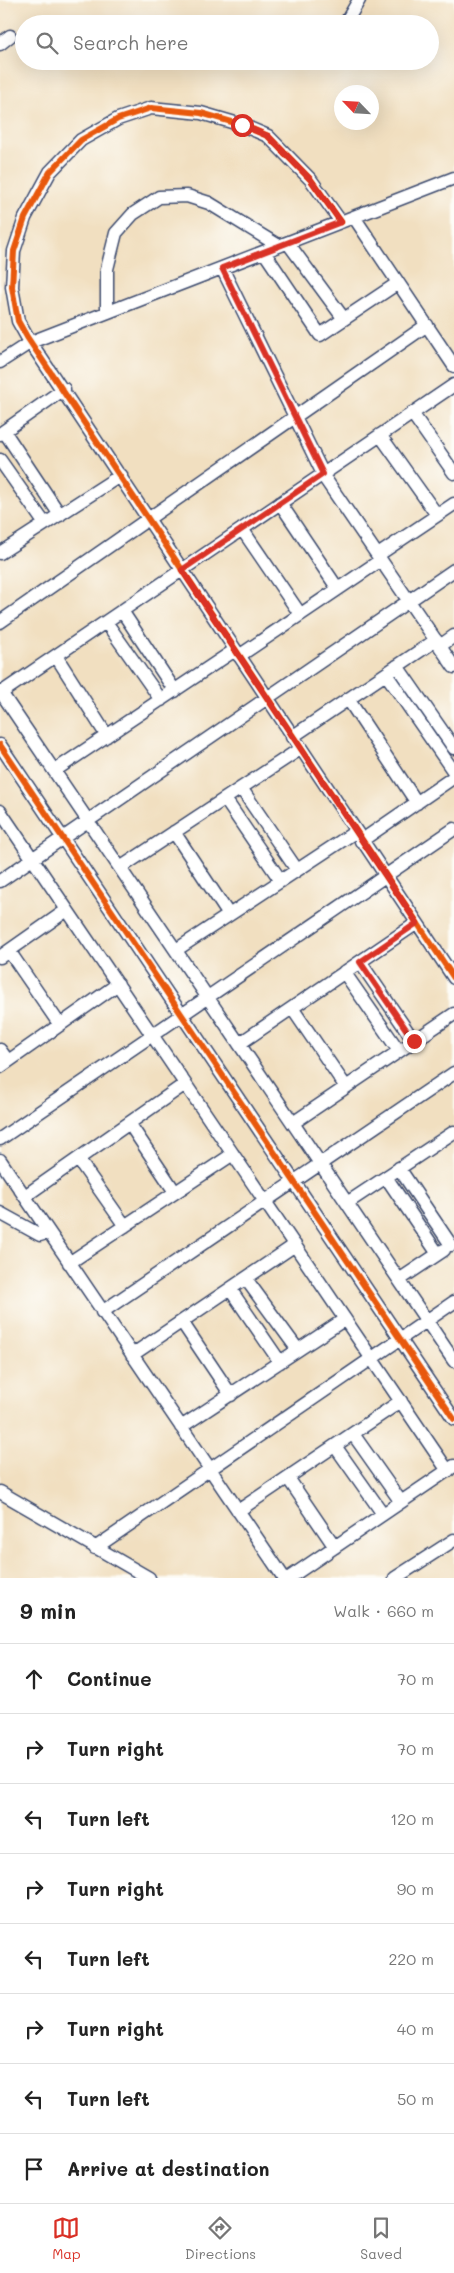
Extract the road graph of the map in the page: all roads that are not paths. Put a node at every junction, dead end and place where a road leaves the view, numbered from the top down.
1 (359, 0) edge
2 (350, 15) edge
3 (454, 178) edge
4 (354, 217) junction
5 (341, 222) junction
6 (283, 245) junction
7 (264, 252) junction
8 (222, 268) junction
9 (398, 283) junction
10 (107, 312) junction
11 (344, 319) junction
12 (426, 325) junction
13 (31, 342) junction
14 (0, 362) edge
15 (454, 366) edge
16 (454, 385) edge
17 (64, 390) junction
18 (412, 413) junction
19 (295, 417) junction
20 (2, 432) edge
21 (380, 435) junction
22 (0, 460) edge
23 (454, 473) edge
24 (323, 474) junction
25 (121, 475) junction
26 (280, 503) junction
27 (454, 504) edge
28 (60, 514) junction
29 (437, 515) junction
30 (149, 518) junction
31 (45, 524) junction
32 (242, 529) junction
33 (0, 553) edge
34 (379, 558) junction
35 (182, 570) junction
36 (454, 570) edge
37 (338, 589) junction
38 (409, 601) junction
39 (122, 611) junction
40 (300, 614) junction
41 (0, 622) edge
42 (106, 622) junction
43 (454, 636) edge
44 (438, 643) junction
45 (237, 653) junction
46 (56, 656) junction
47 (397, 666) junction
48 (454, 667) edge
49 (386, 674) junction
50 (175, 691) junction
51 (1, 692) edge
52 (266, 698) junction
53 (348, 699) junction
54 (161, 700) junction
55 (107, 736) junction
56 (292, 737) junction
57 (0, 745) edge
58 (454, 748) edge
59 (300, 749) junction
60 (54, 771) junction
61 (454, 772) edge
62 (454, 777) edge
63 (242, 788) junction
64 (225, 799) junction
65 (416, 803) junction
66 (0, 811) edge
67 (88, 820) junction
68 (454, 829) edge
69 (174, 832) junction
70 (358, 836) junction
71 (63, 837) junction
72 (32, 858) junction
73 (120, 868) junction
74 (297, 870) junction
75 (385, 876) junction
76 (0, 880) edge
77 (281, 881) junction
78 (68, 910) junction
79 (229, 915) junction
80 (417, 923) junction
81 (176, 950) junction
82 (4, 954) edge
83 (360, 962) junction
84 (344, 972) junction
85 (454, 978) edge
86 (118, 984) junction
87 (207, 996) junction
88 (292, 1008) junction
89 (182, 1013) junction
90 (454, 1014) edge
91 (60, 1025) junction
92 (152, 1034) junction
93 (414, 1041) junction
94 (239, 1044) junction
95 (0, 1050) edge
96 (399, 1051) junction
97 (4, 1064) edge
98 (454, 1073) edge
99 (185, 1084) junction
100 (346, 1087) junction
101 (128, 1123) junction
102 (293, 1123) junction
103 (454, 1132) edge
104 (0, 1139) edge
105 (233, 1154) junction
106 (78, 1158) junction
107 (0, 1160) edge
108 (320, 1163) junction
109 (399, 1168) junction
110 (386, 1177) junction
111 (294, 1180) junction
112 (175, 1192) junction
113 (25, 1196) junction
114 (264, 1200) junction
115 (347, 1202) junction
116 (0, 1213) edge
117 (125, 1226) junction
118 (49, 1232) junction
119 (453, 1244) edge
120 (295, 1246) junction
121 (438, 1254) junction
122 (69, 1263) junction
123 (246, 1279) junction
124 (399, 1280) junction
125 (230, 1289) junction
126 (454, 1302) edge
127 (102, 1312) junction
128 (345, 1319) junction
129 (427, 1320) junction
130 (182, 1322) junction
131 (400, 1339) junction
132 (298, 1350) junction
133 (132, 1355) junction
134 (372, 1358) junction
135 (454, 1361) edge
136 (280, 1362) junction
137 (231, 1394) junction
138 (401, 1401) junction
139 (454, 1420) edge
140 (181, 1427) junction
141 (353, 1434) junction
142 (335, 1446) junction
143 (209, 1468) junction
144 (451, 1468) edge
145 (288, 1478) junction
146 (0, 1492) edge
147 (401, 1502) junction
148 (238, 1511) junction
149 (383, 1514) junction
150 (454, 1540) edge
151 (95, 1548) junction
152 (335, 1548) junction
153 (149, 1578) edge
154 (284, 1578) edge
155 (290, 1578) edge
156 (396, 1578) edge

1 - 2 street
3 - 4 street
4 - 5 street
4 - 9 street
5 - 6 street
5 - 13 street
6 - 7 street
6 - 10 street
6 - 11 street
7 - 8 street
7 - 11 street
8 - 10 street
8 - 19 street
9 - 11 street
9 - 12 street
10 - 13 street
12 - 15 street
12 - 19 street
13 - 14 street
13 - 17 street
16 - 18 street
17 - 20 street
17 - 25 street
18 - 21 street
18 - 23 street
19 - 24 street
19 - 30 street
20 - 28 street
21 - 24 street
21 - 29 street
22 - 31 street
24 - 26 street
24 - 34 street
25 - 28 street
25 - 30 street
26 - 32 street
26 - 37 street
27 - 29 street
28 - 31 street
29 - 34 street
30 - 35 street
30 - 41 street
31 - 33 street
32 - 35 street
32 - 40 street
34 - 37 street
34 - 38 street
35 - 39 street
35 - 45 street
36 - 38 street
37 - 40 street
38 - 44 street
38 - 52 street
39 - 42 street
39 - 50 street
40 - 45 street
42 - 46 street
42 - 54 street
43 - 44 street
44 - 47 street
44 - 48 street
45 - 50 street
45 - 52 street
46 - 51 street
46 - 55 street
47 - 49 street
47 - 58 street
49 - 53 street
49 - 61 street
50 - 54 street
51 - 60 street
52 - 56 street
52 - 67 street
53 - 56 street
53 - 65 street
54 - 55 street
55 - 60 street
56 - 59 street
57 - 71 street
59 - 63 street
59 - 70 street
60 - 67 street
62 - 65 street
63 - 64 street
63 - 74 street
64 - 69 street
64 - 77 street
65 - 70 street
66 - 72 street
67 - 71 street
67 - 73 street
68 - 75 street
69 - 73 street
69 - 79 street
70 - 74 street
70 - 75 street
71 - 72 street
71 - 89 street
72 - 76 street
72 - 78 street
73 - 81 street
74 - 77 street
75 - 80 street
75 - 87 street
77 - 79 street
78 - 82 street
78 - 86 street
79 - 81 street
80 - 83 street
80 - 85 street
81 - 87 street
82 - 91 street
83 - 84 street
83 - 93 street
84 - 88 street
84 - 96 street
86 - 91 street
86 - 92 street
87 - 89 street
87 - 94 street
88 - 94 street
88 - 100 street
89 - 92 street
89 - 111 street
90 - 93 street
91 - 97 street
92 - 99 street
92 - 104 street
93 - 96 street
94 - 102 street
95 - 97 street
96 - 100 street
98 - 108 street
99 - 101 street
99 - 105 street
100 - 102 street
101 - 106 street
101 - 112 street
102 - 108 street
103 - 109 street
105 - 112 street
105 - 114 street
106 - 113 street
106 - 117 street
107 - 113 street
108 - 111 street
108 - 115 street
109 - 110 street
109 - 119 street
110 - 115 street
110 - 121 street
111 - 114 street
111 - 131 street
112 - 117 street
113 - 118 street
114 - 120 street
114 - 127 street
115 - 124 street
116 - 118 street
117 - 122 street
118 - 122 street
119 - 121 street
120 - 123 street
120 - 128 street
121 - 124 street
122 - 127 street
123 - 125 street
123 - 132 street
124 - 129 street
125 - 130 street
125 - 136 street
126 - 129 street
127 - 133 street
128 - 132 street
128 - 134 street
129 - 131 street
129 - 135 street
130 - 133 street
130 - 137 street
131 - 134 street
131 - 139 street
132 - 136 street
133 - 140 street
134 - 138 street
134 - 143 street
136 - 137 street
137 - 140 street
138 - 141 street
138 - 144 street
140 - 143 street
141 - 142 street
141 - 147 street
142 - 145 street
142 - 149 street
143 - 148 street
143 - 151 street
144 - 147 street
145 - 148 street
145 - 152 street
146 - 151 street
147 - 149 street
148 - 154 street
149 - 152 street
150 - 156 street
151 - 153 street
152 - 155 street

